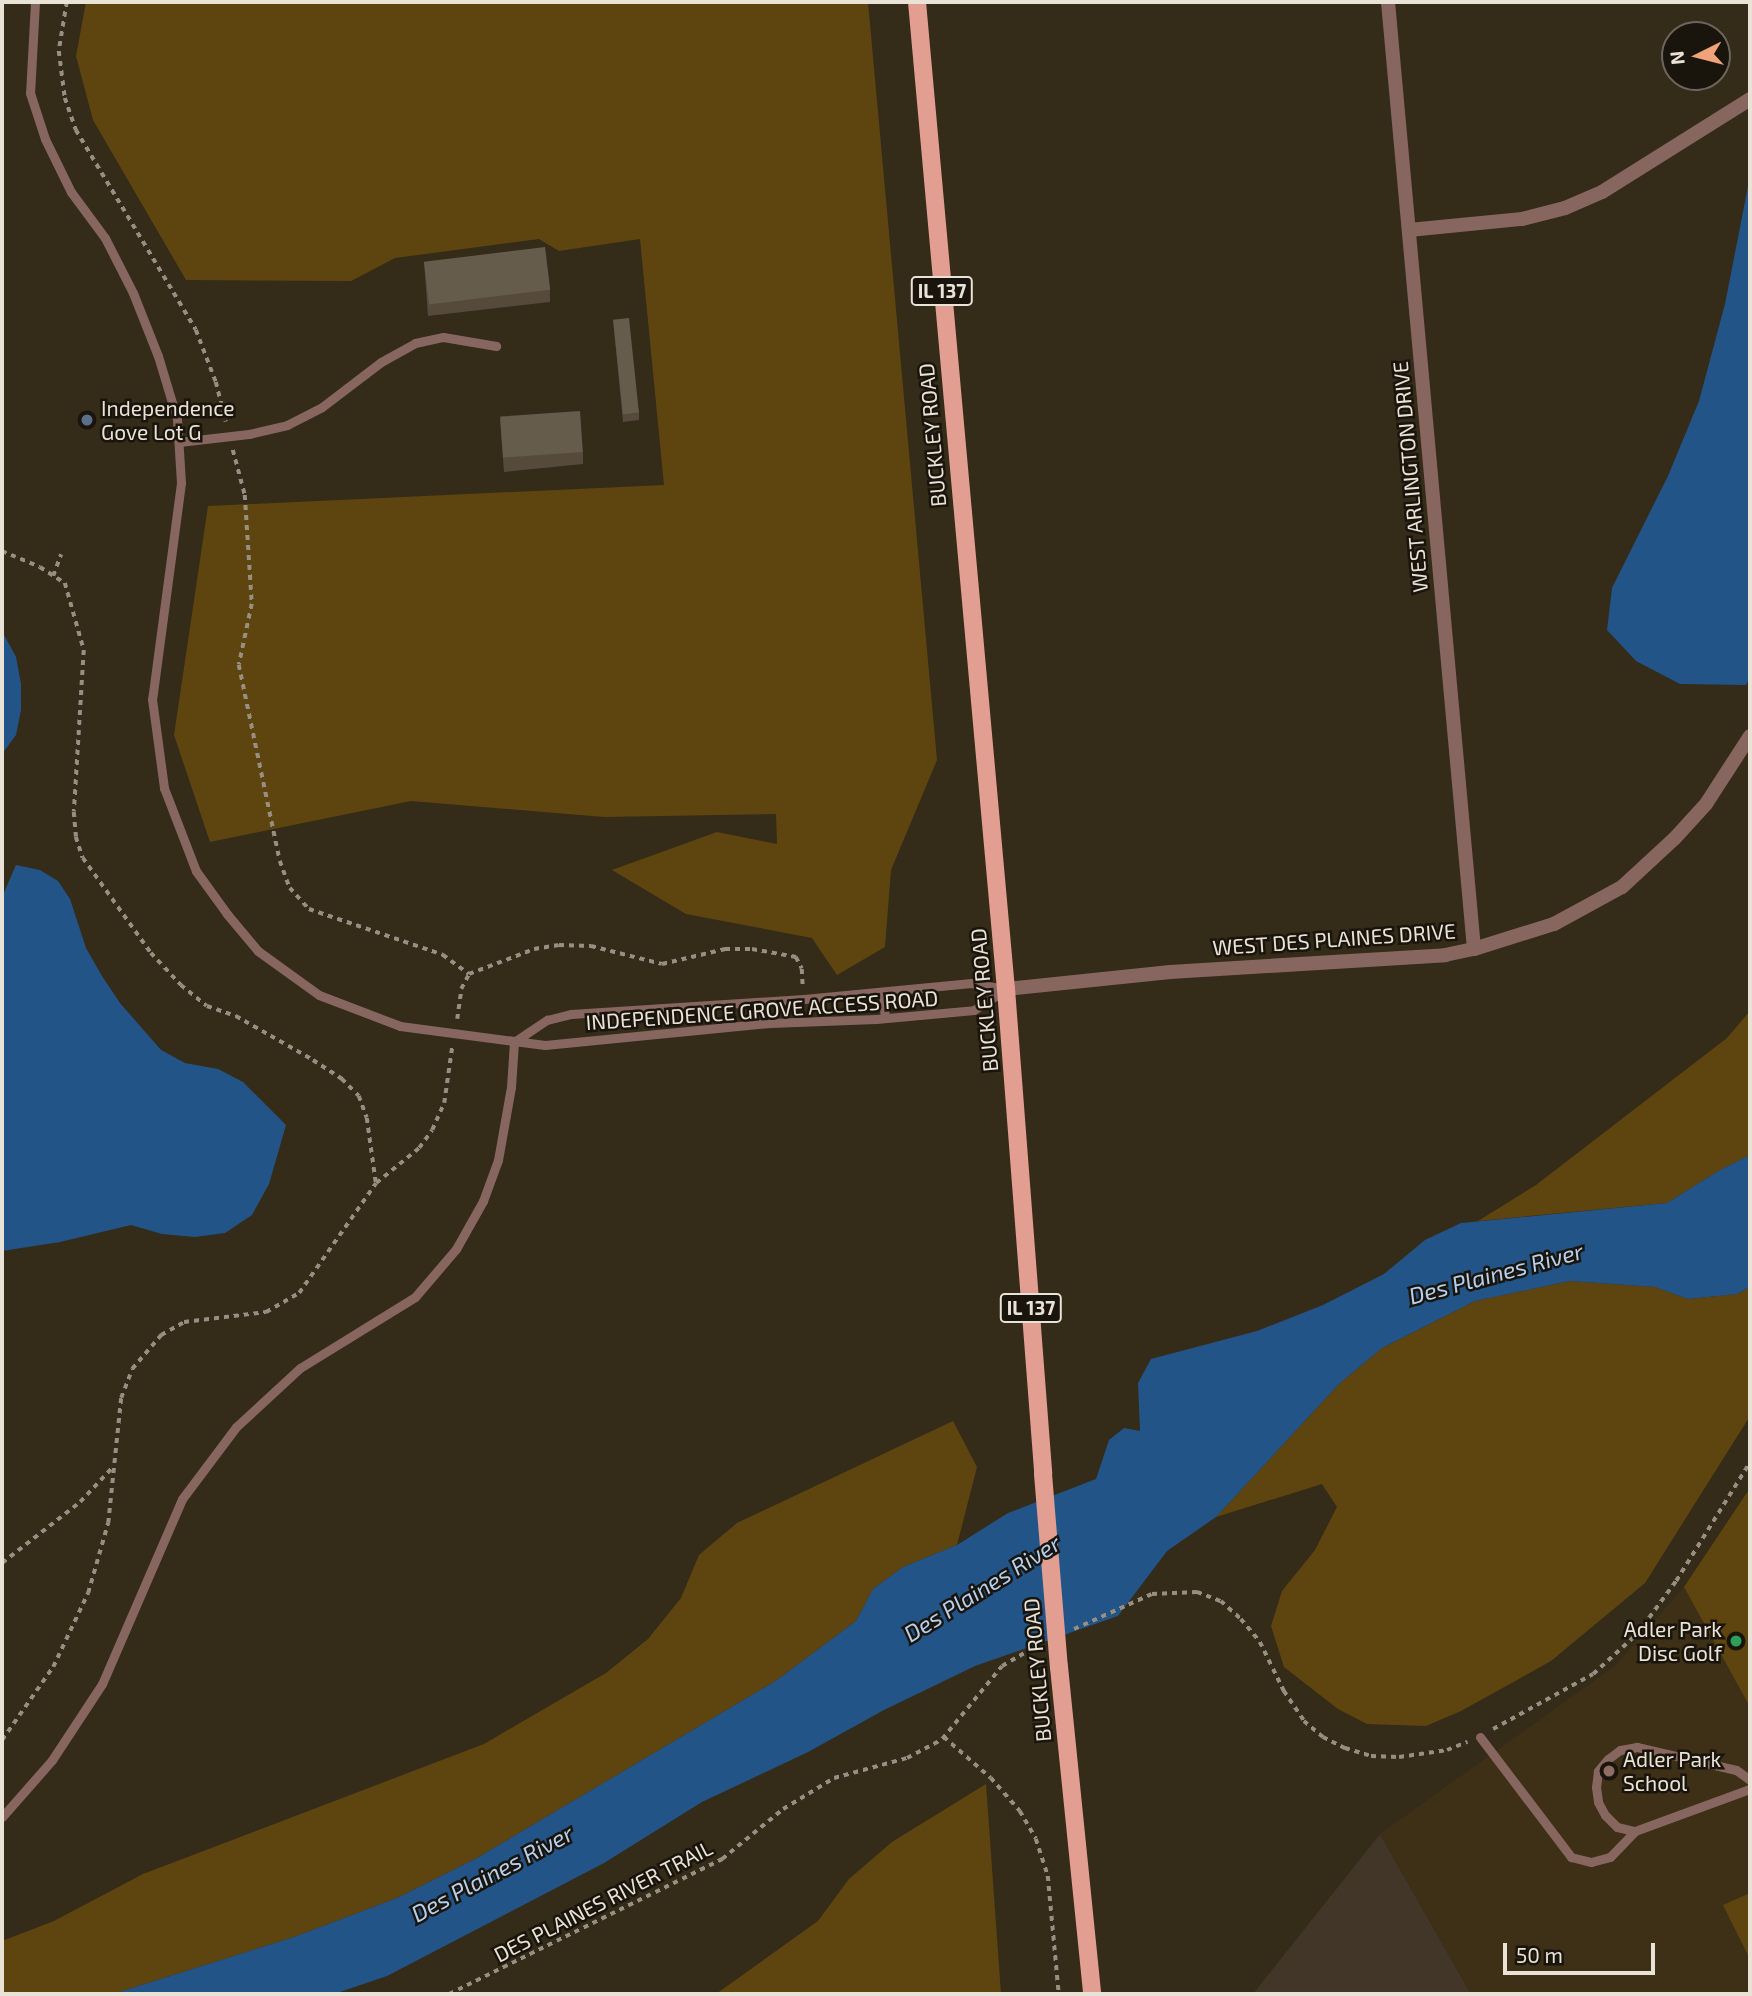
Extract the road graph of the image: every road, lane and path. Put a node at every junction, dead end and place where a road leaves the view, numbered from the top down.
1 (35, 2) edge
2 (67, 2) edge
3 (917, 2) edge
4 (1388, 2) edge
5 (1750, 99) edge
6 (1409, 230) junction
7 (496, 346) dead end
8 (229, 436) junction
9 (178, 442) junction
10 (2, 551) edge
11 (61, 554) dead end
12 (53, 576) junction
13 (1750, 736) edge
14 (1474, 949) junction
15 (468, 974) junction
16 (1006, 989) junction
17 (883, 992) junction
18 (804, 999) junction
19 (885, 1018) junction
20 (454, 1035) junction
21 (514, 1042) junction
22 (376, 1183) junction
23 (1750, 1462) edge
24 (112, 1468) junction
25 (2, 1563) edge
26 (1130, 1603) dead end
27 (1002, 1666) dead end
28 (944, 1737) junction
29 (1480, 1737) junction
30 (2, 1740) edge
31 (1750, 1780) edge
32 (1750, 1789) edge
33 (2, 1817) edge
34 (1635, 1831) junction
35 (449, 1994) edge
36 (1059, 1994) edge
37 (1092, 1994) edge

1 - 9 lane, INDEPENDENCE GROVE ACCESS ROAD
2 - 8 path
3 - 16 main road, BUCKLEY ROAD / IL 137
4 - 6 street, WEST ARLINGTON DRIVE
5 - 6 street
6 - 14 street, WEST ARLINGTON DRIVE
7 - 8 lane
8 - 9 lane
8 - 15 path
9 - 20 lane, INDEPENDENCE GROVE ACCESS ROAD
10 - 12 path
11 - 12 path
12 - 22 path
13 - 14 street, WEST DES PLAINES DRIVE
14 - 16 street, WEST DES PLAINES DRIVE
15 - 18 path
15 - 20 path
16 - 17 lane, INDEPENDENCE GROVE ACCESS ROAD
16 - 19 lane, INDEPENDENCE GROVE ACCESS ROAD
16 - 37 main road, BUCKLEY ROAD / IL 137, bridge
17 - 18 lane, INDEPENDENCE GROVE ACCESS ROAD
17 - 19 lane
18 - 21 lane, INDEPENDENCE GROVE ACCESS ROAD
19 - 21 lane, INDEPENDENCE GROVE ACCESS ROAD
20 - 21 lane, INDEPENDENCE GROVE ACCESS ROAD
20 - 22 path
21 - 33 lane
22 - 24 path
23 - 29 path
24 - 25 path
24 - 30 path
26 - 29 path
27 - 28 path, DES PLAINES RIVER TRAIL
28 - 35 path, DES PLAINES RIVER TRAIL
28 - 36 path
29 - 34 lane
31 - 34 lane
32 - 34 lane

